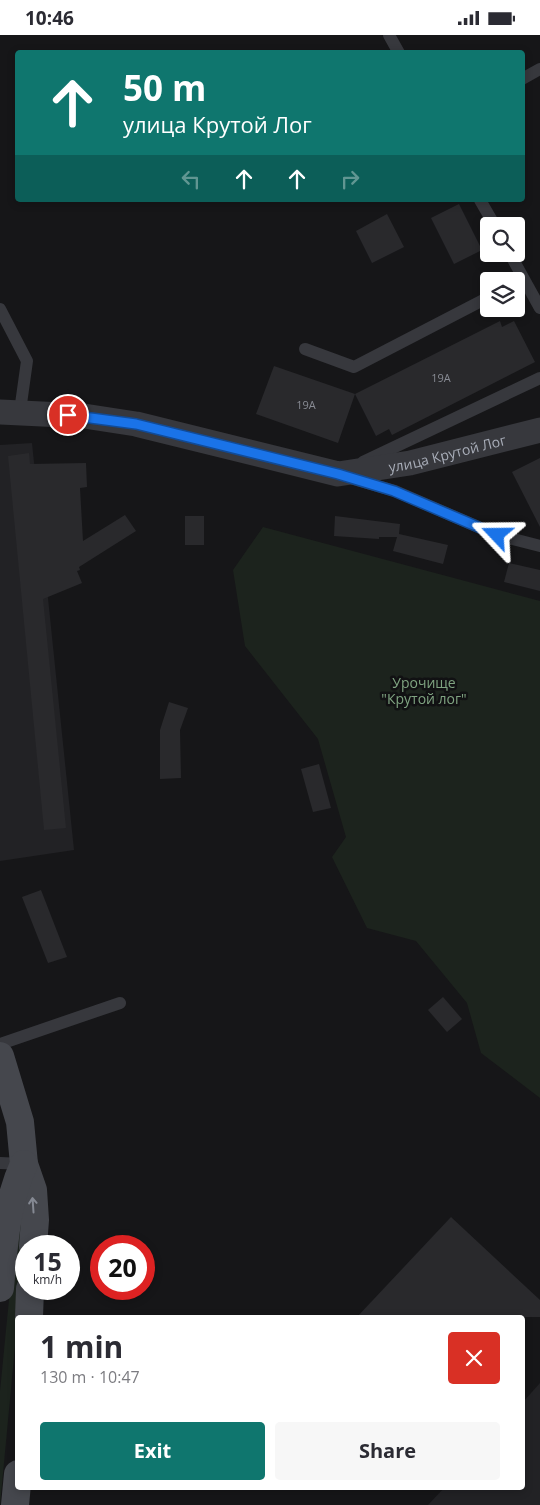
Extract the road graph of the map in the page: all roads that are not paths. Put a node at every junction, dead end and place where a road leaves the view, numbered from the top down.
1 (389, 35) edge
2 (397, 50) edge
3 (540, 69) edge
4 (525, 77) edge
5 (481, 202) edge
6 (490, 217) edge
7 (525, 288) edge
8 (480, 302) edge
9 (540, 308) edge
10 (0, 309) edge
11 (305, 349) dead end
12 (540, 378) edge
13 (10, 411) edge
14 (540, 430) edge
15 (338, 474) junction
16 (540, 546) edge
17 (120, 1003) dead end
18 (0, 1044) edge
19 (0, 1056) edge
20 (12, 1163) edge
21 (33, 1235) edge
22 (0, 1288) edge
23 (30, 1300) edge
24 (29, 1315) edge
25 (16, 1490) edge
26 (15, 1505) edge

1 - 2 lane
3 - 4 lane
5 - 6 lane
7 - 9 lane
8 - 11 lane
10 - 13 lane
12 - 15 lane
13 - 15 street, улица Крутой Лог
14 - 15 street, улица Крутой Лог
15 - 16 lane
17 - 18 lane
19 - 20 street
21 -> 20 street
20 - 22 street
23 - 24 street
25 - 26 street

